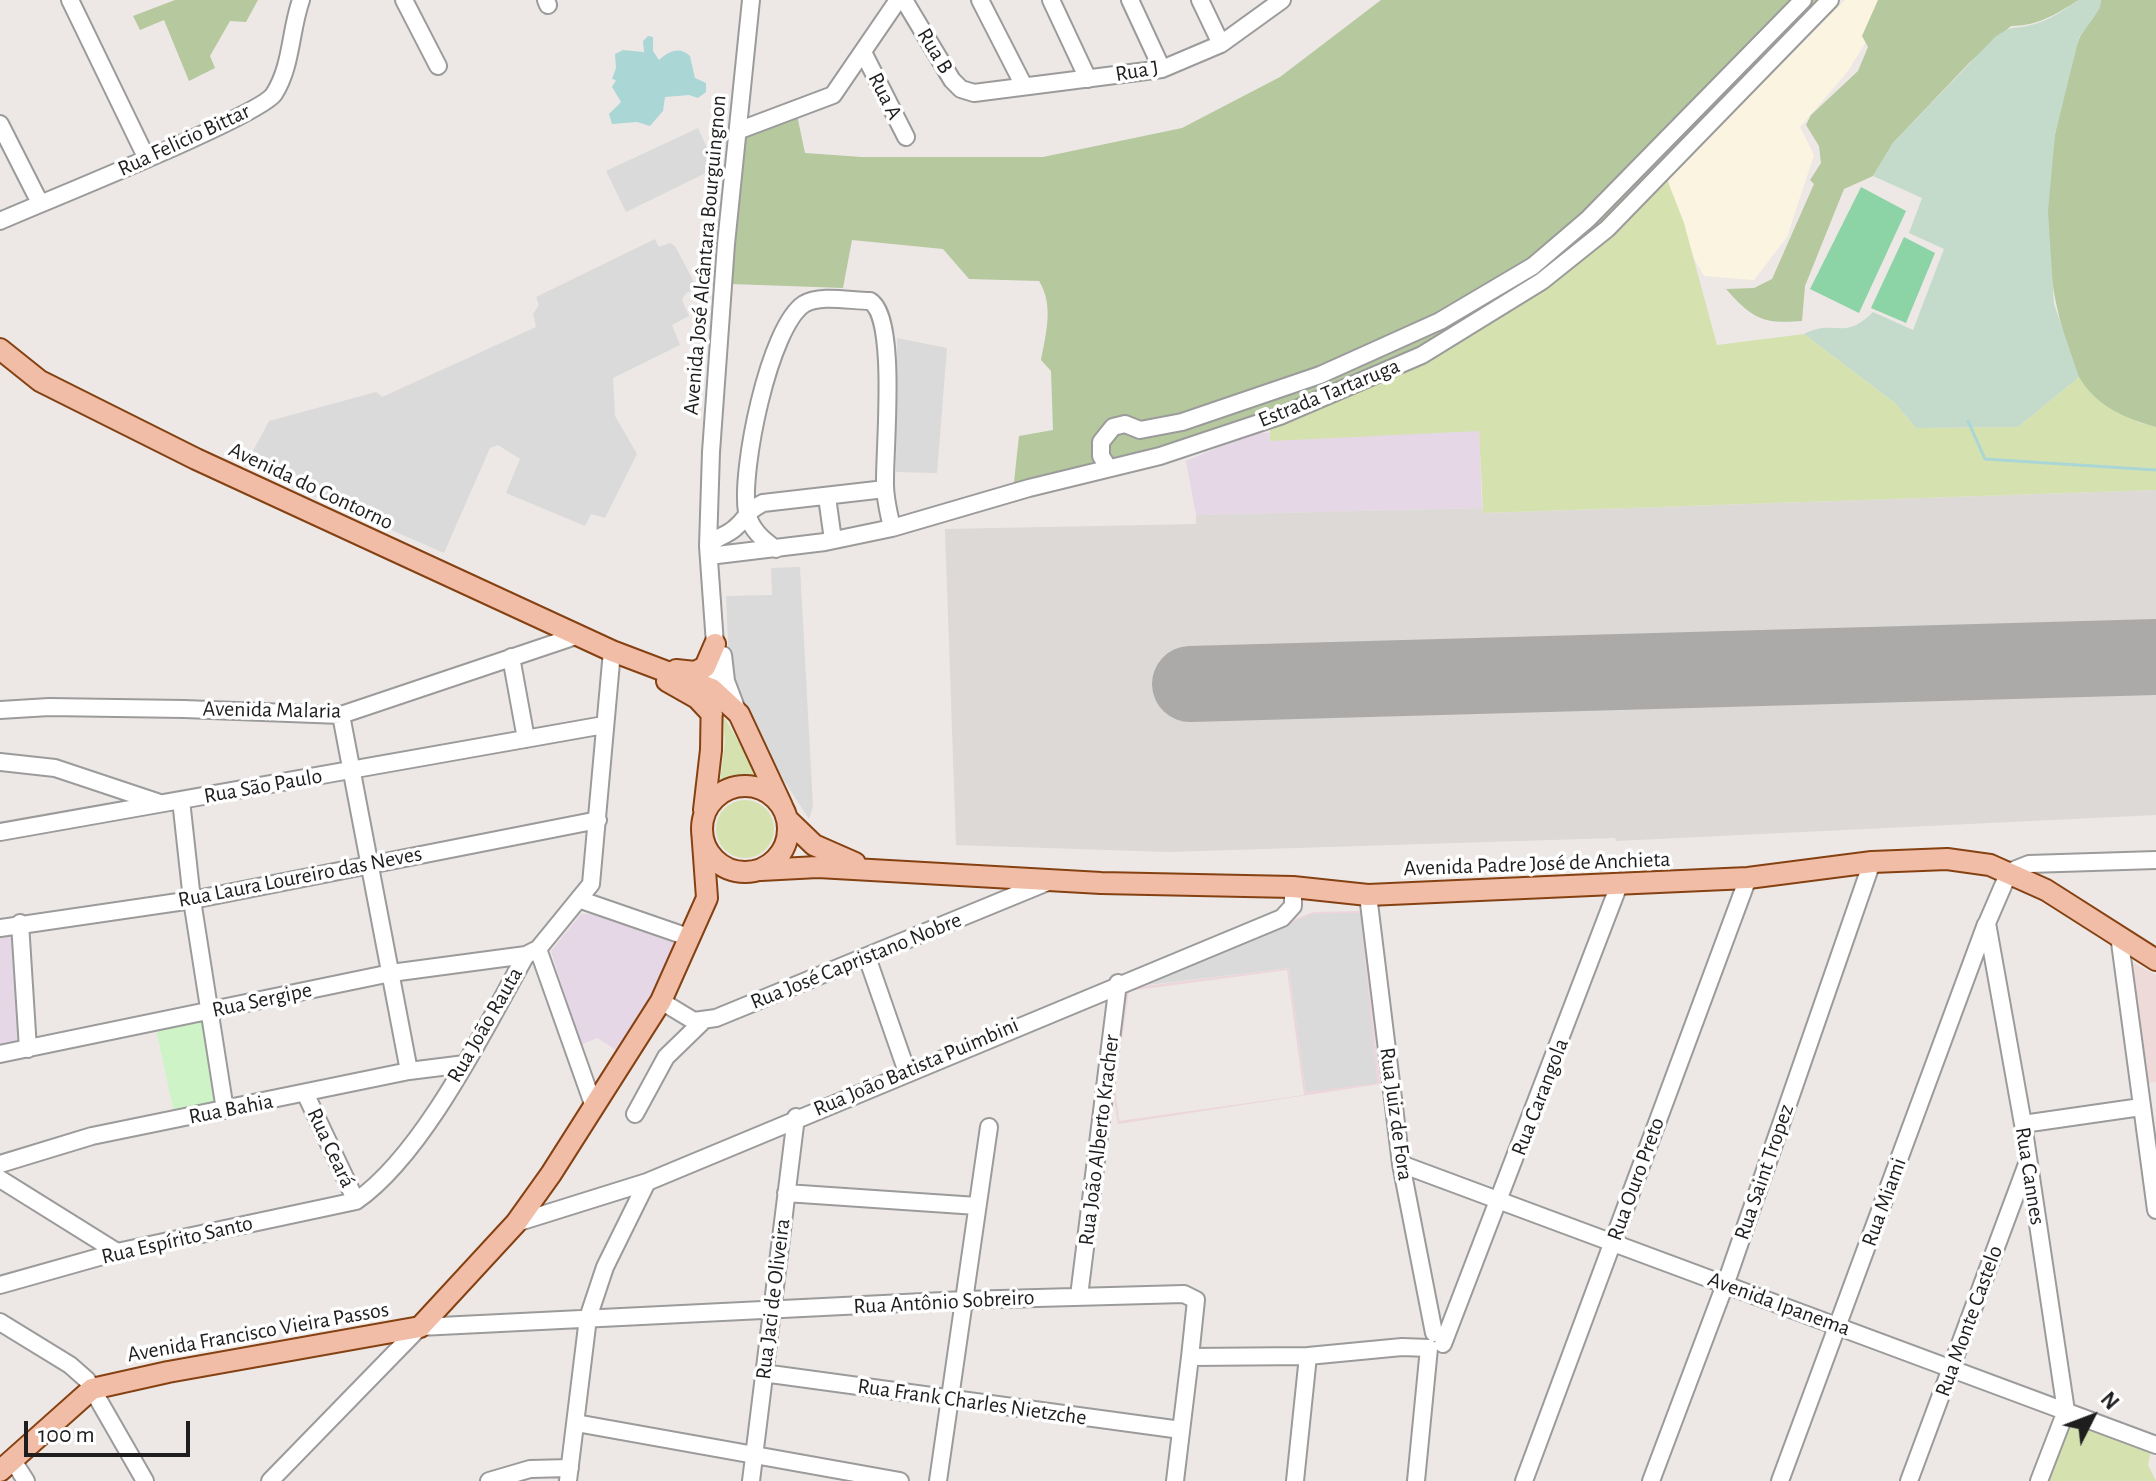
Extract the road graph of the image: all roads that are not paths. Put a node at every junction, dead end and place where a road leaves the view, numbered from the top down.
1 (70, 0) edge
2 (301, 0) edge
3 (404, 0) edge
4 (751, 0) edge
5 (898, 0) edge
6 (904, 0) edge
7 (980, 0) edge
8 (1051, 0) edge
9 (1130, 0) edge
10 (1200, 0) edge
11 (1803, 0) edge
12 (1830, 0) edge
13 (1275, 2) edge
14 (1221, 44) junction
15 (864, 54) junction
16 (438, 66) dead end
17 (1162, 69) junction
18 (1088, 79) junction
19 (1024, 86) junction
20 (974, 93) joint
21 (0, 124) edge
22 (740, 130) junction
23 (906, 137) dead end
24 (147, 159) junction
25 (40, 203) junction
26 (0, 221) edge
27 (0, 349) edge
28 (1108, 467) junction
29 (885, 489) junction
30 (827, 497) junction
31 (747, 511) junction
32 (892, 528) junction
33 (833, 540) junction
34 (713, 549) junction
35 (776, 549) junction
36 (579, 635) junction
37 (715, 644) junction
38 (612, 651) junction
39 (511, 657) junction
40 (664, 668) junction
41 (712, 689) junction
42 (0, 710) edge
43 (712, 714) junction
44 (739, 714) junction
45 (341, 715) junction
46 (604, 725) junction
47 (526, 739) junction
48 (0, 762) edge
49 (351, 770) junction
50 (181, 800) junction
51 (161, 804) junction
52 (785, 813) junction
53 (598, 820) junction
54 (702, 824) junction
55 (0, 832) edge
56 (2156, 860) edge
57 (1872, 862) junction
58 (370, 863) junction
59 (761, 870) junction
60 (894, 871) junction
61 (738, 872) junction
62 (2009, 872) junction
63 (1748, 878) junction
64 (1053, 880) junction
65 (1619, 885) junction
66 (1293, 887) junction
67 (1368, 895) junction
68 (707, 898) junction
69 (192, 900) junction
70 (581, 900) junction
71 (20, 923) junction
72 (1987, 923) junction
73 (0, 928) edge
74 (2119, 935) junction
75 (691, 938) junction
76 (532, 952) junction
77 (867, 957) junction
78 (2156, 960) edge
79 (391, 973) junction
80 (1118, 983) junction
81 (661, 1001) junction
82 (209, 1011) junction
83 (702, 1022) junction
84 (28, 1049) junction
85 (0, 1054) edge
86 (465, 1064) junction
87 (409, 1071) junction
88 (907, 1072) junction
89 (306, 1095) junction
90 (593, 1104) junction
91 (2141, 1107) junction
92 (225, 1110) junction
93 (635, 1114) dead end
94 (796, 1117) junction
95 (2023, 1124) junction
96 (989, 1127) dead end
97 (2028, 1160) junction
98 (0, 1164) edge
99 (1401, 1164) junction
100 (0, 1179) edge
101 (647, 1182) junction
102 (786, 1193) junction
103 (356, 1201) junction
104 (1500, 1201) junction
105 (977, 1206) junction
106 (2156, 1210) edge
107 (516, 1223) junction
108 (1613, 1242) junction
109 (117, 1252) junction
110 (1725, 1284) junction
111 (0, 1285) edge
112 (1079, 1296) junction
113 (964, 1300) junction
114 (772, 1310) junction
115 (588, 1318) junction
116 (0, 1322) edge
117 (420, 1327) junction
118 (1839, 1327) junction
119 (1435, 1340) junction
120 (1308, 1356) junction
121 (1190, 1357) junction
122 (1951, 1369) junction
123 (763, 1373) junction
124 (92, 1389) junction
125 (950, 1399) junction
126 (2066, 1411) junction
127 (576, 1423) junction
128 (1181, 1430) junction
129 (2156, 1445) edge
130 (754, 1455) junction
131 (6, 1465) edge
132 (569, 1474) edge
133 (26, 1481) edge
134 (145, 1481) edge
135 (270, 1481) edge
136 (489, 1481) edge
137 (751, 1481) edge
138 (900, 1481) edge
139 (938, 1481) edge
140 (1175, 1481) edge
141 (1295, 1481) edge
142 (1416, 1481) edge
143 (1524, 1481) edge
144 (1651, 1481) edge
145 (1780, 1481) edge
146 (1909, 1481) edge
147 (2039, 1481) edge

1 - 24 street
2 - 24 street, Rua Felicio Bittar
3 - 16 street
4 - 22 street, Avenida José Alcântara Bourguingnon
5 - 15 street
6 - 20 street, Rua B
7 - 19 street
8 - 18 street
9 - 17 street
10 - 14 street
11 - 28 street, Estrada Tartaruga
12 - 28 street, Estrada Tartaruga
13 - 14 street, Rua J
14 - 17 street, Rua J
15 - 22 street
15 - 23 street, Rua A
17 - 18 street, Rua J
18 - 19 street, Rua J
19 - 20 street, Rua J
21 - 25 street
22 - 34 street, Avenida José Alcântara Bourguingnon
24 - 25 street, Rua Felicio Bittar
25 - 26 street, Rua Felicio Bittar
27 - 36 main road, Avenida do Contorno
28 - 32 street, Estrada Tartaruga
29 - 30 street
29 - 31 street
29 - 32 street
30 - 31 street
30 - 33 street
31 - 34 street
31 - 35 street
32 - 33 street, Estrada Tartaruga
33 - 35 street, Estrada Tartaruga
34 - 35 street, Estrada Tartaruga
34 - 37 street, Avenida José Alcântara Bourguingnon
34 - 44 street, Avenida José Alcântara Bourguingnon
36 - 38 main road, Avenida do Contorno
36 - 39 street, Avenida Malaria
37 - 40 main road
37 - 41 street, Avenida José Alcântara Bourguingnon
38 - 40 main road, Avenida do Contorno
38 - 43 main road, Avenida do Contorno
38 - 46 street, Rua João Rauta
39 - 45 street, Avenida Malaria
39 - 47 street
40 - 41 main road, Avenida do Contorno
41 - 43 main road, Avenida José Alcântara Bourguingnon
41 - 44 main road, Avenida do Contorno
42 - 45 street, Avenida Malaria
43 - 54 main road, Avenida José Alcântara Bourguingnon
44 - 52 main road, Avenida José Alcântara Bourguingnon
45 - 49 street
46 - 47 street, Rua São Paulo
46 - 53 street, Rua João Rauta
47 - 49 street, Rua São Paulo
48 - 51 street
49 - 50 street, Rua São Paulo
49 - 58 street
50 - 51 street, Rua São Paulo
50 - 69 street
51 - 55 street, Rua São Paulo
52 - 54 main road
52 - 59 main road
52 - 60 main road, Avenida Padre José de Anchieta
53 - 58 street, Rua Laura Loureiro das Neves
53 - 70 street, Rua João Rauta
54 - 61 main road
54 - 68 main road, Avenida Francisco Vieira Passos
56 - 62 street
57 - 62 main road, Avenida Padre José de Anchieta
57 - 63 main road, Avenida Padre José de Anchieta
57 - 110 street, Rua Saint Tropez
58 - 69 street, Rua Laura Loureiro das Neves
58 - 79 street
59 - 60 main road, Avenida Padre José de Anchieta
59 - 61 main road
60 - 64 main road, Avenida Padre José de Anchieta
61 - 68 main road, Avenida Francisco Vieira Passos
62 - 72 street
62 - 74 main road, Avenida Padre José de Anchieta
63 - 65 main road, Avenida Padre José de Anchieta
63 - 108 street, Rua Ouro Preto
64 - 66 main road, Avenida Padre José de Anchieta
64 - 77 street, Rua José Capristano Nobre
65 - 67 main road, Avenida Padre José de Anchieta
65 - 104 street, Rua Carangola
66 - 67 main road, Avenida Padre José de Anchieta
66 - 80 street, Rua João Batista Puimbini
67 - 99 street, Rua Juiz de Fora
68 - 75 main road, Avenida Francisco Vieira Passos
69 - 71 street, Rua Laura Loureiro das Neves
69 - 82 street
70 - 75 street
70 - 76 street, Rua João Rauta
71 - 73 street, Rua Laura Loureiro das Neves
71 - 84 street
72 - 95 street, Rua Cannes
72 - 118 street, Rua Miami
74 - 78 main road, Avenida Padre José de Anchieta
74 - 91 street
75 - 81 main road, Avenida Francisco Vieira Passos
76 - 79 street, Rua Sergipe
76 - 86 street, Rua João Rauta
76 - 90 street
77 - 83 street, Rua José Capristano Nobre
77 - 88 street
79 - 82 street, Rua Sergipe
79 - 87 street
80 - 88 street, Rua João Batista Puimbini
80 - 112 street, Rua João Alberto Kracher
81 - 83 street
81 - 90 main road, Avenida Francisco Vieira Passos
82 - 84 street, Rua Sergipe
82 - 92 street
83 - 93 street
84 - 85 street, Rua Sergipe
86 - 87 street, Rua Bahia
86 - 103 street, Rua João Rauta
87 - 89 street, Rua Bahia
88 - 94 street, Rua João Batista Puimbini
89 - 92 street, Rua Bahia
89 - 103 street, Rua Ceará
90 - 107 main road, Avenida Francisco Vieira Passos
91 - 95 street
91 - 106 street
92 - 98 street, Rua Bahia
94 - 101 street, Rua João Batista Puimbini
94 - 102 street, Rua Jaci de Oliveira
95 - 97 street, Rua Cannes
96 - 105 street
97 - 122 street, Rua Monte Castelo
97 - 126 street, Rua Cannes
99 - 104 street, Avenida Ipanema
99 - 119 street, Rua Juiz de Fora
100 - 109 street
101 - 107 street, Rua João Batista Puimbini
101 - 115 street
102 - 105 street
102 - 114 street, Rua Jaci de Oliveira
103 - 109 street, Rua Espírito Santo
104 - 108 street, Avenida Ipanema
104 - 119 street, Rua Carangola
105 - 113 street
107 - 117 main road, Avenida Francisco Vieira Passos
108 - 110 street, Avenida Ipanema
108 - 143 street, Rua Ouro Preto
109 - 111 street, Rua Espírito Santo
110 - 118 street, Avenida Ipanema
110 - 144 street, Rua Saint Tropez
112 - 113 street, Rua Antônio Sobreiro
112 - 121 street, Rua Antônio Sobreiro
113 - 114 street, Rua Antônio Sobreiro
113 - 125 street
114 - 115 street, Rua Antônio Sobreiro
114 - 123 street, Rua Jaci de Oliveira
115 - 117 street, Rua Antônio Sobreiro
115 - 127 street
116 - 124 street
117 - 124 main road, Avenida Francisco Vieira Passos
117 - 135 street
118 - 122 street, Avenida Ipanema
118 - 145 street, Rua Miami
119 - 120 street
119 - 142 street, Rua Carangola
120 - 121 street
120 - 141 street
121 - 128 street
122 - 126 street, Avenida Ipanema
122 - 146 street, Rua Monte Castelo
123 - 125 street, Rua Frank Charles Nietzche
123 - 130 street, Rua Jaci de Oliveira
124 - 131 main road, Avenida Francisco Vieira Passos
124 - 134 street
125 - 128 street, Rua Frank Charles Nietzche
125 - 139 street
126 - 129 street, Avenida Ipanema
126 - 147 street, Rua Cannes
127 - 130 street
127 - 132 street
128 - 140 street
130 - 137 street, Rua Jaci de Oliveira
130 - 138 street
131 - 133 street
132 - 136 street

